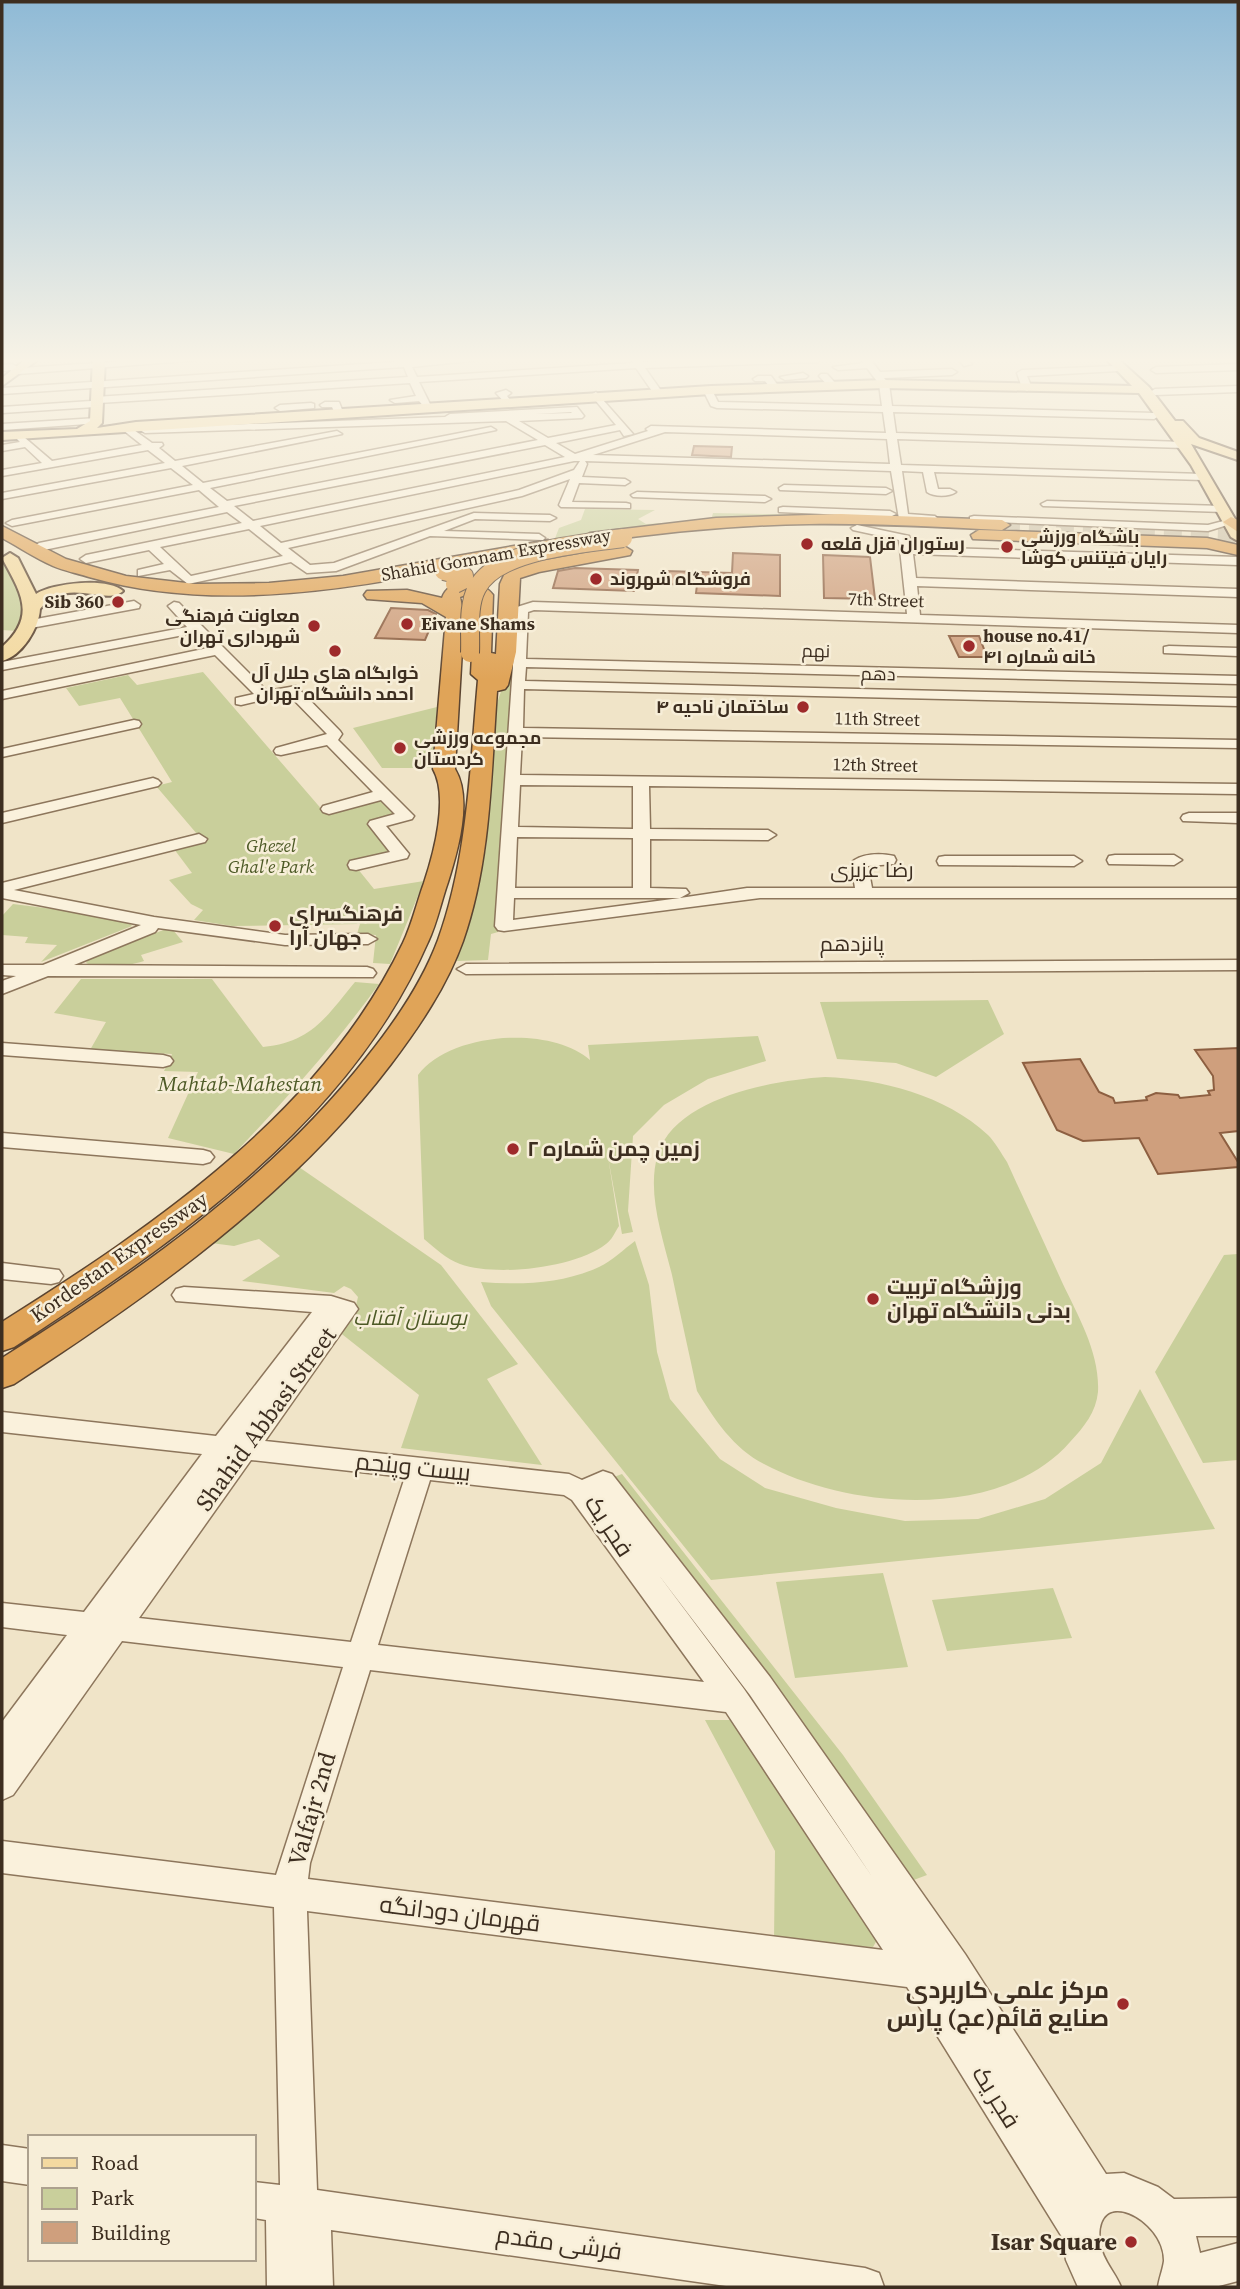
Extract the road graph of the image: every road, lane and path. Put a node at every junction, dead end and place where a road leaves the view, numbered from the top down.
1 (39, 466) edge
2 (162, 466) edge
3 (174, 466) edge
4 (306, 466) edge
5 (393, 466) edge
6 (421, 466) edge
7 (575, 466) edge
8 (582, 466) edge
9 (1196, 466) edge
10 (578, 468) junction
11 (895, 468) junction
12 (929, 469) junction
13 (400, 470) junction
14 (2, 473) edge
15 (626, 477) dead end
16 (644, 477) dead end
17 (1203, 477) junction
18 (872, 479) dead end
19 (200, 486) junction
20 (719, 486) junction
21 (429, 488) junction
22 (833, 489) junction
23 (916, 491) dead end
24 (933, 492) junction
25 (950, 492) dead end
26 (522, 493) junction
27 (621, 495) dead end
28 (637, 495) dead end
29 (2, 496) edge
30 (565, 500) junction
31 (483, 503) junction
32 (530, 504) dead end
33 (1047, 504) dead end
34 (626, 506) dead end
35 (227, 507) junction
36 (644, 507) dead end
37 (461, 508) junction
38 (898, 512) junction
39 (474, 516) junction
40 (1035, 522) joint
41 (250, 524) junction
42 (1232, 524) edge
43 (443, 525) junction
44 (7, 527) edge
45 (862, 528) junction
46 (547, 531) junction
47 (422, 533) junction
48 (2, 541) edge
49 (151, 545) junction
50 (39, 547) dead end
51 (279, 547) junction
52 (906, 550) junction
53 (1238, 550) edge
54 (293, 558) junction
55 (1238, 561) edge
56 (5, 565) edge
57 (87, 566) junction
58 (172, 566) junction
59 (142, 573) dead end
60 (910, 582) junction
61 (342, 583) junction
62 (115, 591) junction
63 (1238, 593) edge
64 (373, 595) junction
65 (136, 599) junction
66 (174, 606) dead end
67 (32, 616) junction
68 (456, 616) junction
69 (915, 619) junction
70 (197, 629) junction
71 (1238, 629) edge
72 (10, 643) edge
73 (218, 650) junction
74 (1169, 650) dead end
75 (1238, 652) edge
76 (2, 656) edge
77 (519, 663) junction
78 (631, 665) junction
79 (2, 666) edge
80 (930, 673) junction
81 (488, 677) junction
82 (1238, 680) edge
83 (517, 685) junction
84 (628, 688) junction
85 (2, 695) edge
86 (263, 695) junction
87 (935, 695) junction
88 (241, 701) dead end
89 (1238, 702) edge
90 (485, 706) junction
91 (134, 724) dead end
92 (515, 732) junction
93 (330, 740) junction
94 (1238, 744) edge
95 (281, 751) dead end
96 (2, 753) edge
97 (512, 780) junction
98 (642, 781) junction
99 (153, 783) dead end
100 (452, 785) junction
101 (1238, 789) edge
102 (384, 794) junction
103 (329, 809) dead end
104 (2, 818) edge
105 (1189, 818) dead end
106 (1238, 818) edge
107 (509, 832) junction
108 (642, 834) junction
109 (768, 835) dead end
110 (199, 839) dead end
111 (888, 860) dead end
112 (1115, 860) dead end
113 (1142, 860) junction
114 (1174, 860) dead end
115 (945, 861) dead end
116 (1022, 861) junction
117 (1074, 861) dead end
118 (356, 865) dead end
119 (2, 890) edge
120 (506, 893) junction
121 (642, 893) junction
122 (760, 893) junction
123 (864, 893) junction
124 (1035, 893) junction
125 (1158, 893) junction
126 (1238, 893) edge
127 (192, 912) dead end
128 (154, 922) junction
129 (368, 939) dead end
130 (1238, 965) edge
131 (2, 970) edge
132 (466, 970) dead end
133 (40, 972) junction
134 (367, 973) dead end
135 (2, 988) edge
136 (2, 1049) edge
137 (163, 1061) dead end
138 (2, 1140) edge
139 (203, 1157) dead end
140 (2, 1271) edge
141 (51, 1276) dead end
142 (184, 1295) dead end
143 (2, 1338) edge
144 (2, 1375) edge
145 (2, 1422) edge
146 (233, 1447) junction
147 (421, 1468) junction
148 (580, 1492) joint
149 (2, 1615) edge
150 (104, 1627) junction
151 (360, 1656) junction
152 (747, 1693) junction
153 (2, 1746) edge
154 (2, 1785) edge
155 (2, 1857) edge
156 (290, 1893) junction
157 (953, 1966) junction
158 (917, 1970) junction
159 (2, 2163) edge
160 (28, 2167) edge
161 (1099, 2197) junction
162 (288, 2204) edge
163 (1238, 2217) edge
164 (1167, 2218) junction
165 (1081, 2233) junction
166 (1238, 2262) edge
167 (1179, 2284) edge
168 (286, 2287) edge
169 (314, 2287) edge
170 (865, 2287) edge
171 (1102, 2287) edge

1 - 14 street
2 - 29 street
3 - 19 street
4 - 19 street
5 - 13 street
6 - 13 street
7 - 10 street
8 - 10 street
9 - 17 main road
10 - 15 street
10 - 20 street
10 - 21 street
10 - 26 street
10 - 30 street
11 - 12 street
11 - 22 street
11 - 38 street
12 - 17 street
12 - 24 street
13 - 21 street
13 - 35 street
16 - 20 street
17 - 42 main road
18 - 22 street
19 - 35 street
19 - 44 street
20 - 20 street
20 - 22 street
20 - 28 street
20 - 36 street
21 - 37 street
21 - 41 street
22 - 22 street
22 - 38 street
22 - 38 street
23 - 24 street
24 - 25 street
26 - 30 street
26 - 31 street
27 - 30 street
30 - 34 street
30 - 46 street
31 - 32 street
31 - 37 street
33 - 42 street
35 - 41 street
35 - 50 street
37 - 39 street
37 - 51 street
38 - 40 highway
38 - 45 highway, Shahid Gomnam Expressway
38 - 61 highway, Shahid Gomnam Expressway
38 - 100 highway, bridge
39 - 43 street
39 - 46 street
40 - 42 street
41 - 49 street
41 - 51 street
43 - 46 street
43 - 47 street
44 - 57 highway, Shahid Gomnam Expressway
45 - 52 street
45 - 53 highway
45 - 65 highway, Shahid Gomnam Expressway
45 - 90 highway
46 - 47 street
47 - 54 street
48 - 57 highway
49 - 57 street
49 - 58 street
51 - 54 street
52 - 55 street
52 - 60 street
54 - 58 street
56 - 62 highway, Shahid Gomnam Expressway
56 - 67 main road
57 - 61 highway, Shahid Gomnam Expressway
58 - 59 street
60 - 63 street
60 - 69 street
61 - 64 highway
61 - 81 highway, Kordestan Expressway
62 - 65 highway, Shahid Gomnam Expressway
62 - 67 main road
64 - 65 highway
64 - 68 highway
65 - 67 street
66 - 70 street
67 - 72 main road
68 - 81 highway, Kordestan Expressway
68 - 100 highway, Kordestan Expressway
69 - 71 street, 7th Street
69 - 77 street, 7th Street
70 - 73 street
70 - 79 street
72 - 76 main road
73 - 85 street
73 - 86 street
74 - 75 street
77 - 78 street, نهم
77 - 83 street
78 - 80 street, نهم
78 - 84 street
80 - 82 street, نهم
80 - 87 street
81 - 90 highway, Kordestan Expressway
83 - 84 street, دهم
83 - 92 street
84 - 87 street, دهم
86 - 88 street
86 - 93 street
87 - 89 street, دهم
90 - 144 highway, Kordestan Expressway
91 - 96 street
92 - 94 street, 11th Street
92 - 97 street
93 - 95 street
93 - 102 street
97 - 98 street, 12th Street
97 - 107 street
98 - 101 street, 12th Street
98 - 108 street
99 - 104 street
100 - 143 highway, Kordestan Expressway
102 - 103 street
102 - 118 street
105 - 106 street
107 - 108 street
107 - 120 street
108 - 109 street
108 - 121 street
110 - 119 street
111 - 123 street
112 - 113 street
113 - 114 street
113 - 125 street
115 - 116 street
116 - 117 street
116 - 124 street
119 - 128 street
120 - 121 street, رضا عزیزی
120 - 122 street
121 - 122 street, رضا عزیزی
122 - 123 street, رضا عزیزی
123 - 124 street, رضا عزیزی
124 - 125 street, رضا عزیزی
125 - 126 street, رضا عزیزی
127 - 128 street
128 - 129 street
128 - 133 street
130 - 132 street, پانزدهم
131 - 133 street
133 - 134 street
133 - 135 street
136 - 137 street
138 - 139 street
140 - 141 street
142 - 146 street, Shahid Abbasi Street
145 - 146 street, بیست وپنجم
146 - 147 street, بیست وپنجم
146 - 150 street, Shahid Abbasi Street
147 - 148 street, بیست وپنجم
147 - 151 street, Valfajr 2nd
148 - 152 street, فجر یک
149 - 150 street
150 - 151 street
150 - 153 street, Shahid Abbasi Street
150 - 154 street, Shahid Abbasi Street
151 - 152 street
151 - 156 street, Valfajr 2nd
152 - 157 street, فجر یک
152 - 158 street, فجر یک
155 - 156 street, قهرمان دودانگه
156 - 158 street, قهرمان دودانگه
156 - 162 street, Valfajr 2nd
157 - 158 street, قهرمان دودانگه
157 - 161 street, فجر یک
158 - 165 street, فجر یک
159 - 160 street
161 - 164 street
161 - 165 street
162 - 168 street, Valfajr 2nd
162 - 169 street, Valfajr 2nd
162 - 170 street, فرشی مقدم
163 - 164 street
164 - 167 street
165 - 171 street, فجر یک
166 - 167 street

